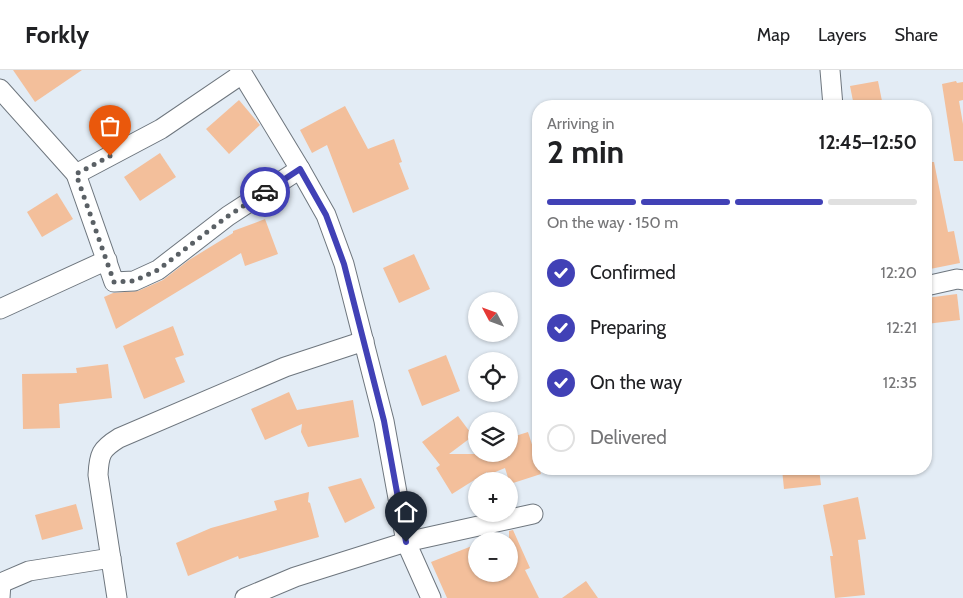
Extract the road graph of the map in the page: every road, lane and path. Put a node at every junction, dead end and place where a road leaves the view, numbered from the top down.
1 (830, 70) edge
2 (241, 72) edge
3 (0, 89) edge
4 (832, 100) edge
5 (300, 169) junction
6 (76, 174) junction
7 (107, 260) junction
8 (963, 280) edge
9 (932, 285) edge
10 (0, 309) edge
11 (364, 341) junction
12 (533, 514) dead end
13 (406, 542) junction
14 (111, 558) junction
15 (0, 598) edge
16 (117, 598) edge
17 (245, 598) edge
18 (431, 598) edge

1 - 4 street
2 - 5 street
2 - 6 street
3 - 6 street
5 - 7 street
5 - 11 street
6 - 7 street
7 - 10 street
8 - 9 street
11 - 13 street
11 - 14 street
12 - 13 street
13 - 17 street
13 - 18 street
14 - 15 street
14 - 16 street

